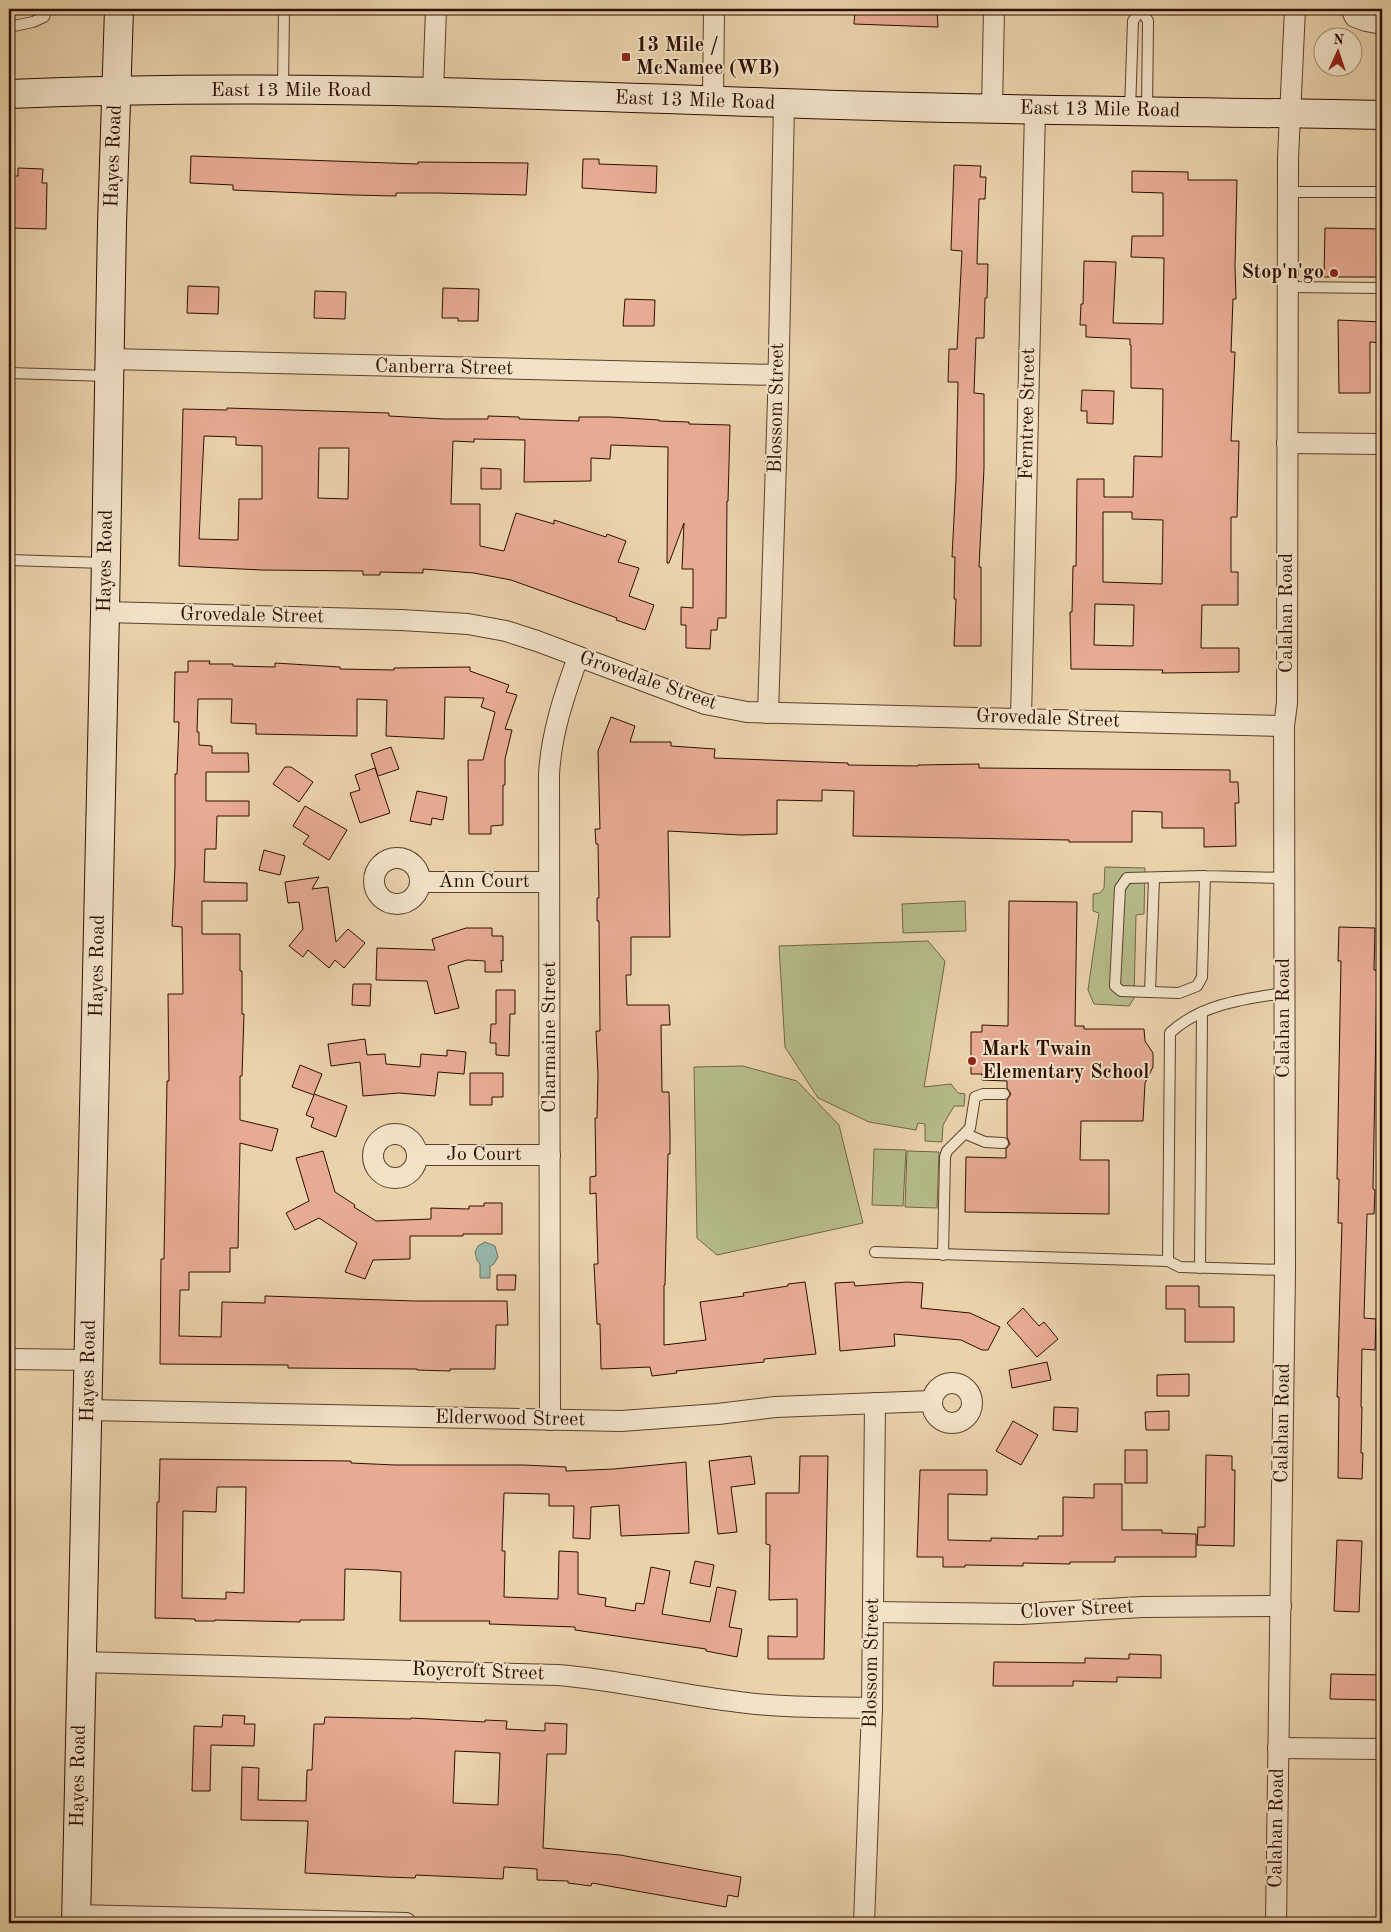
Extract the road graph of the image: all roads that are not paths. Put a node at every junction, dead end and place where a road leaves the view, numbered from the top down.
1 (47, 9) edge
2 (119, 9) edge
3 (284, 9) edge
4 (436, 9) edge
5 (714, 9) edge
6 (994, 9) edge
7 (1140, 9) edge
8 (1296, 9) edge
9 (1353, 13) edge
10 (1382, 24) edge
11 (9, 27) edge
12 (116, 90) junction
13 (283, 90) junction
14 (433, 92) junction
15 (9, 94) edge
16 (713, 100) junction
17 (784, 104) junction
18 (992, 108) junction
19 (1034, 110) junction
20 (1139, 111) junction
21 (1290, 113) junction
22 (1382, 115) edge
23 (1288, 192) junction
24 (1382, 192) edge
25 (1288, 287) junction
26 (1382, 288) edge
27 (110, 368) junction
28 (9, 373) edge
29 (778, 375) junction
30 (1287, 443) junction
31 (1382, 444) edge
32 (9, 560) edge
33 (106, 563) junction
34 (105, 612) junction
35 (578, 658) junction
36 (768, 713) junction
37 (1021, 718) junction
38 (1284, 726) junction
39 (1205, 876) junction
40 (1154, 878) junction
41 (1285, 878) junction
42 (420, 882) dead end
43 (549, 882) junction
44 (1150, 992) junction
45 (1284, 993) junction
46 (1202, 1012) junction
47 (1004, 1094) dead end
48 (966, 1134) junction
49 (1003, 1143) dead end
50 (418, 1155) dead end
51 (550, 1155) junction
52 (875, 1252) dead end
53 (944, 1255) junction
54 (1168, 1261) junction
55 (1200, 1268) junction
56 (1285, 1270) junction
57 (9, 1359) edge
58 (89, 1360) junction
59 (932, 1401) dead end
60 (875, 1402) junction
61 (88, 1410) junction
62 (550, 1420) junction
63 (1281, 1606) junction
64 (874, 1612) junction
65 (81, 1662) junction
66 (872, 1708) junction
67 (1278, 1748) junction
68 (1382, 1749) edge
69 (76, 1919) edge
70 (406, 1923) edge
71 (864, 1923) edge
72 (1276, 1923) edge

1 - 11 lane
2 - 12 street, Hayes Road
3 - 13 lane
4 - 14 street
5 - 16 street
6 - 18 street
7 - 20 lane
7 - 20 lane
8 - 21 street, Calahan Road
9 - 10 street
12 - 13 street, East 13 Mile Road
12 - 15 street, East 13 Mile Road
12 - 27 street, Hayes Road
13 - 14 street, East 13 Mile Road
14 - 16 street, East 13 Mile Road
16 - 17 street, East 13 Mile Road
17 - 18 street, East 13 Mile Road
17 - 29 street, Blossom Street
18 - 19 street, East 13 Mile Road
19 - 20 street, East 13 Mile Road
19 - 37 street, Ferntree Street
20 - 21 street, East 13 Mile Road
21 - 22 street, East 13 Mile Road
21 - 23 street, Calahan Road
23 - 24 lane
23 - 25 street, Calahan Road
25 - 26 lane
25 - 30 street, Calahan Road
27 - 28 lane
27 - 29 street, Canberra Street
27 - 33 street, Hayes Road
29 - 36 street, Blossom Street
30 - 31 street
30 - 38 street, Calahan Road
32 - 33 lane
33 - 34 street, Hayes Road
34 - 35 street, Grovedale Street
34 - 58 street, Hayes Road
35 - 36 street, Grovedale Street
35 - 43 street, Charmaine Street
36 - 37 street, Grovedale Street
37 - 38 street, Grovedale Street
38 - 41 street, Calahan Road
39 - 40 lane
39 - 41 lane
39 - 44 lane
40 - 44 lane
40 - 44 lane
41 - 45 street, Calahan Road
42 - 43 street, Ann Court
43 - 51 street, Charmaine Street
45 - 46 lane
45 - 56 street, Calahan Road
46 - 54 lane
46 - 55 lane
47 - 48 lane
48 - 49 lane
48 - 53 lane
50 - 51 street, Jo Court
51 - 62 street, Charmaine Street
52 - 53 lane
53 - 54 lane
54 - 55 lane
55 - 56 lane
56 - 63 street, Calahan Road
57 - 58 street
58 - 61 street, Hayes Road
59 - 60 street, Elderwood Street
60 - 62 street, Elderwood Street
60 - 64 street, Blossom Street
61 - 62 street, Elderwood Street
61 - 65 street, Hayes Road
63 - 64 street, Clover Street
63 - 67 street, Calahan Road
64 - 66 street, Blossom Street
65 - 66 street, Roycroft Street
65 - 69 street, Hayes Road
66 - 71 street, Blossom Street
67 - 68 street
67 - 72 street, Calahan Road
69 - 70 street

